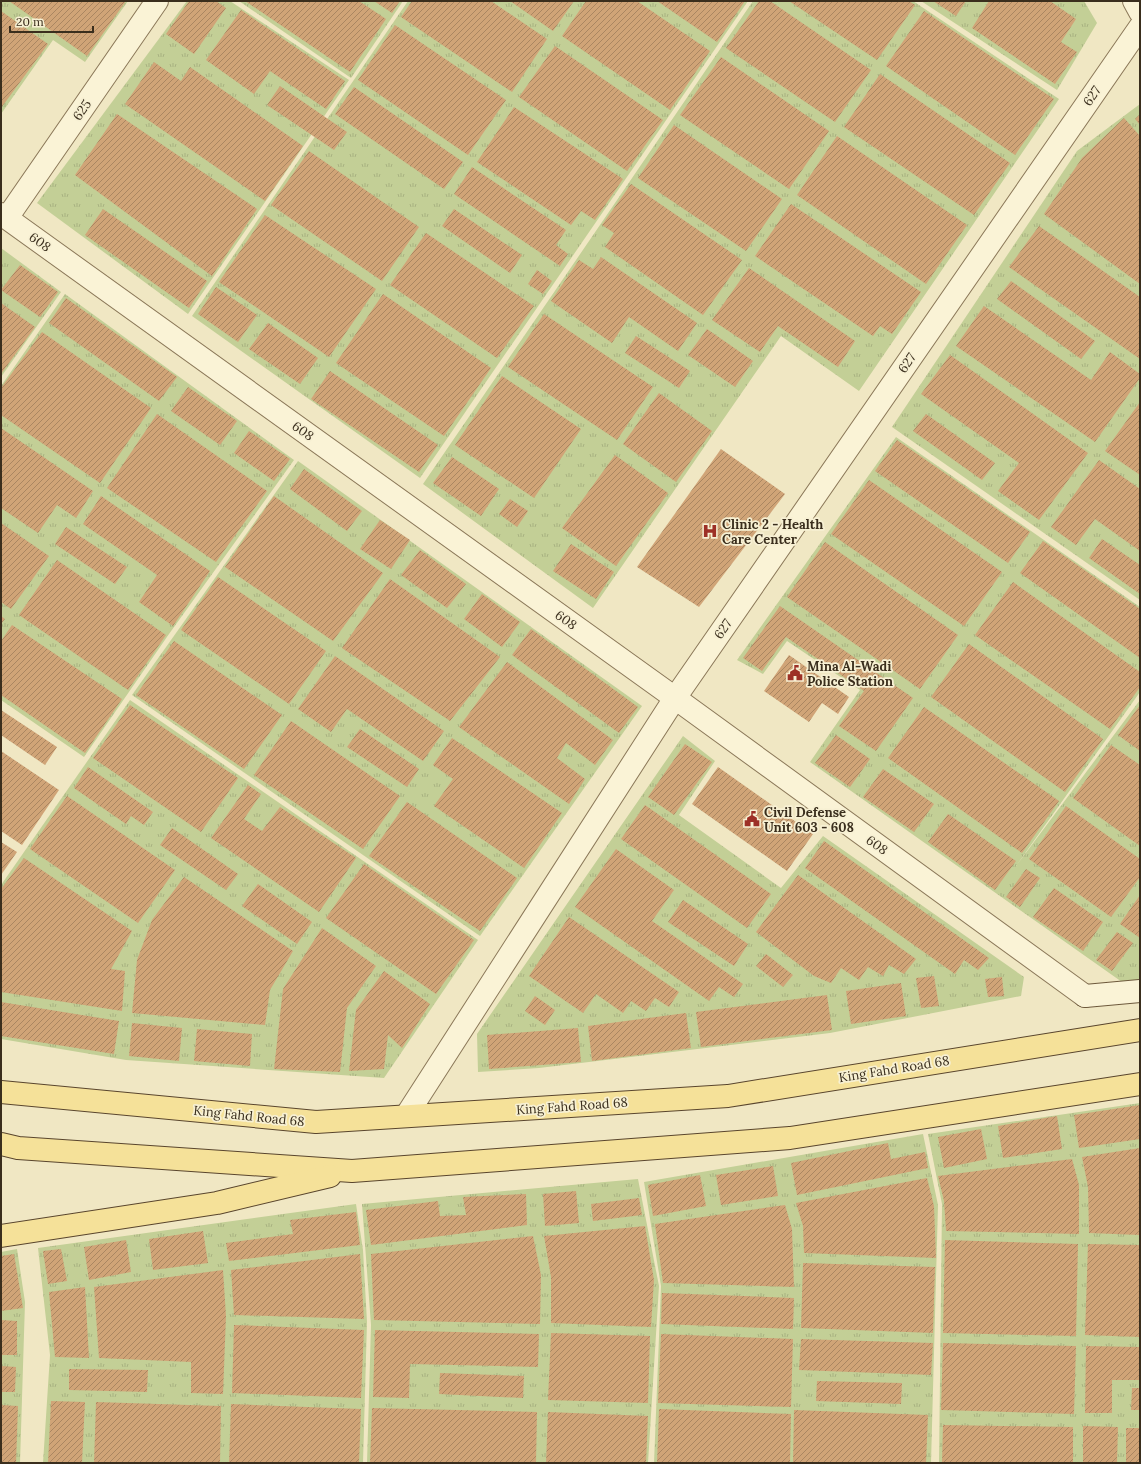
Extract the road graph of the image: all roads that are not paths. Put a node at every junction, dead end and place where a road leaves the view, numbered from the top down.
1 (157, 1) edge
2 (1134, 1) edge
3 (1140, 12) edge
4 (1140, 27) edge
5 (4, 216) edge
6 (675, 698) junction
7 (1140, 991) edge
8 (1140, 1030) edge
9 (1140, 1084) edge
10 (1, 1092) edge
11 (406, 1116) junction
12 (1, 1144) edge
13 (352, 1171) junction
14 (1, 1236) edge

1 - 5 street, 625
2 - 3 street
4 - 6 street, 627
5 - 6 street, 608
6 - 7 street, 608
6 - 11 street, 627
8 - 11 main road, King Fahd Road 68
9 - 13 main road
10 - 11 main road, King Fahd Road 68
12 - 13 main road
13 - 14 main road

